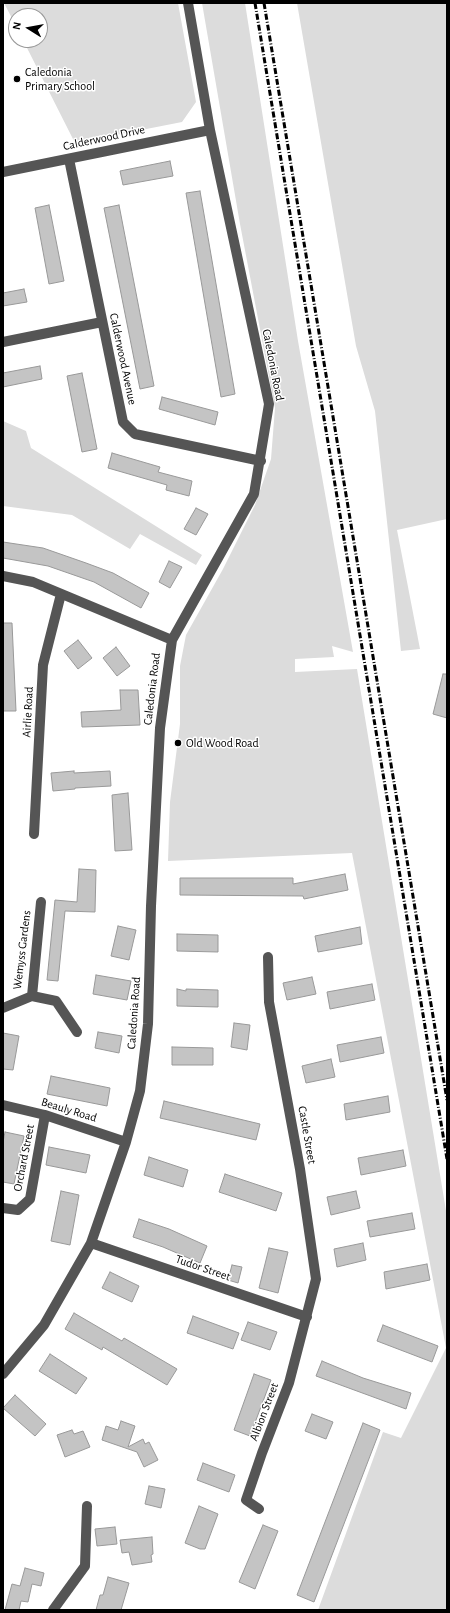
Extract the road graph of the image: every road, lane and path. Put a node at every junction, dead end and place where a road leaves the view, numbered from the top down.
1 (188, 3) edge
2 (210, 130) junction
3 (69, 159) junction
4 (3, 172) edge
5 (102, 322) junction
6 (3, 342) edge
7 (260, 461) junction
8 (3, 576) edge
9 (61, 594) junction
10 (172, 640) junction
11 (34, 834) dead end
12 (41, 902) dead end
13 (268, 957) dead end
14 (32, 996) junction
15 (3, 1008) edge
16 (77, 1032) dead end
17 (3, 1105) edge
18 (45, 1116) junction
19 (126, 1142) junction
20 (3, 1208) edge
21 (91, 1243) junction
22 (307, 1317) junction
23 (3, 1374) edge
24 (87, 1506) dead end
25 (259, 1509) dead end
26 (53, 1610) edge

1 - 2 street, Caledonia Road
2 - 3 street, Calderwood Drive
2 - 7 street, Caledonia Road
3 - 4 street, Calderwood Drive
3 - 5 street, Calderwood Avenue
5 - 6 street
5 - 7 street, Calderwood Avenue
7 - 10 street, Caledonia Road
8 - 9 street
9 - 10 street
9 - 11 street, Airlie Road
10 - 19 street, Caledonia Road
12 - 14 street, Wemyss Gardens
13 - 22 street, Castle Street
14 - 15 street, Wemyss Gardens
14 - 16 street
17 - 18 street, Beauly Road
18 - 19 street, Beauly Road
18 - 20 street, Orchard Street
19 - 21 street, Caledonia Road
21 - 22 street, Tudor Street
21 - 23 street, Caledonia Road
22 - 25 street, Albion Street
24 - 26 street

